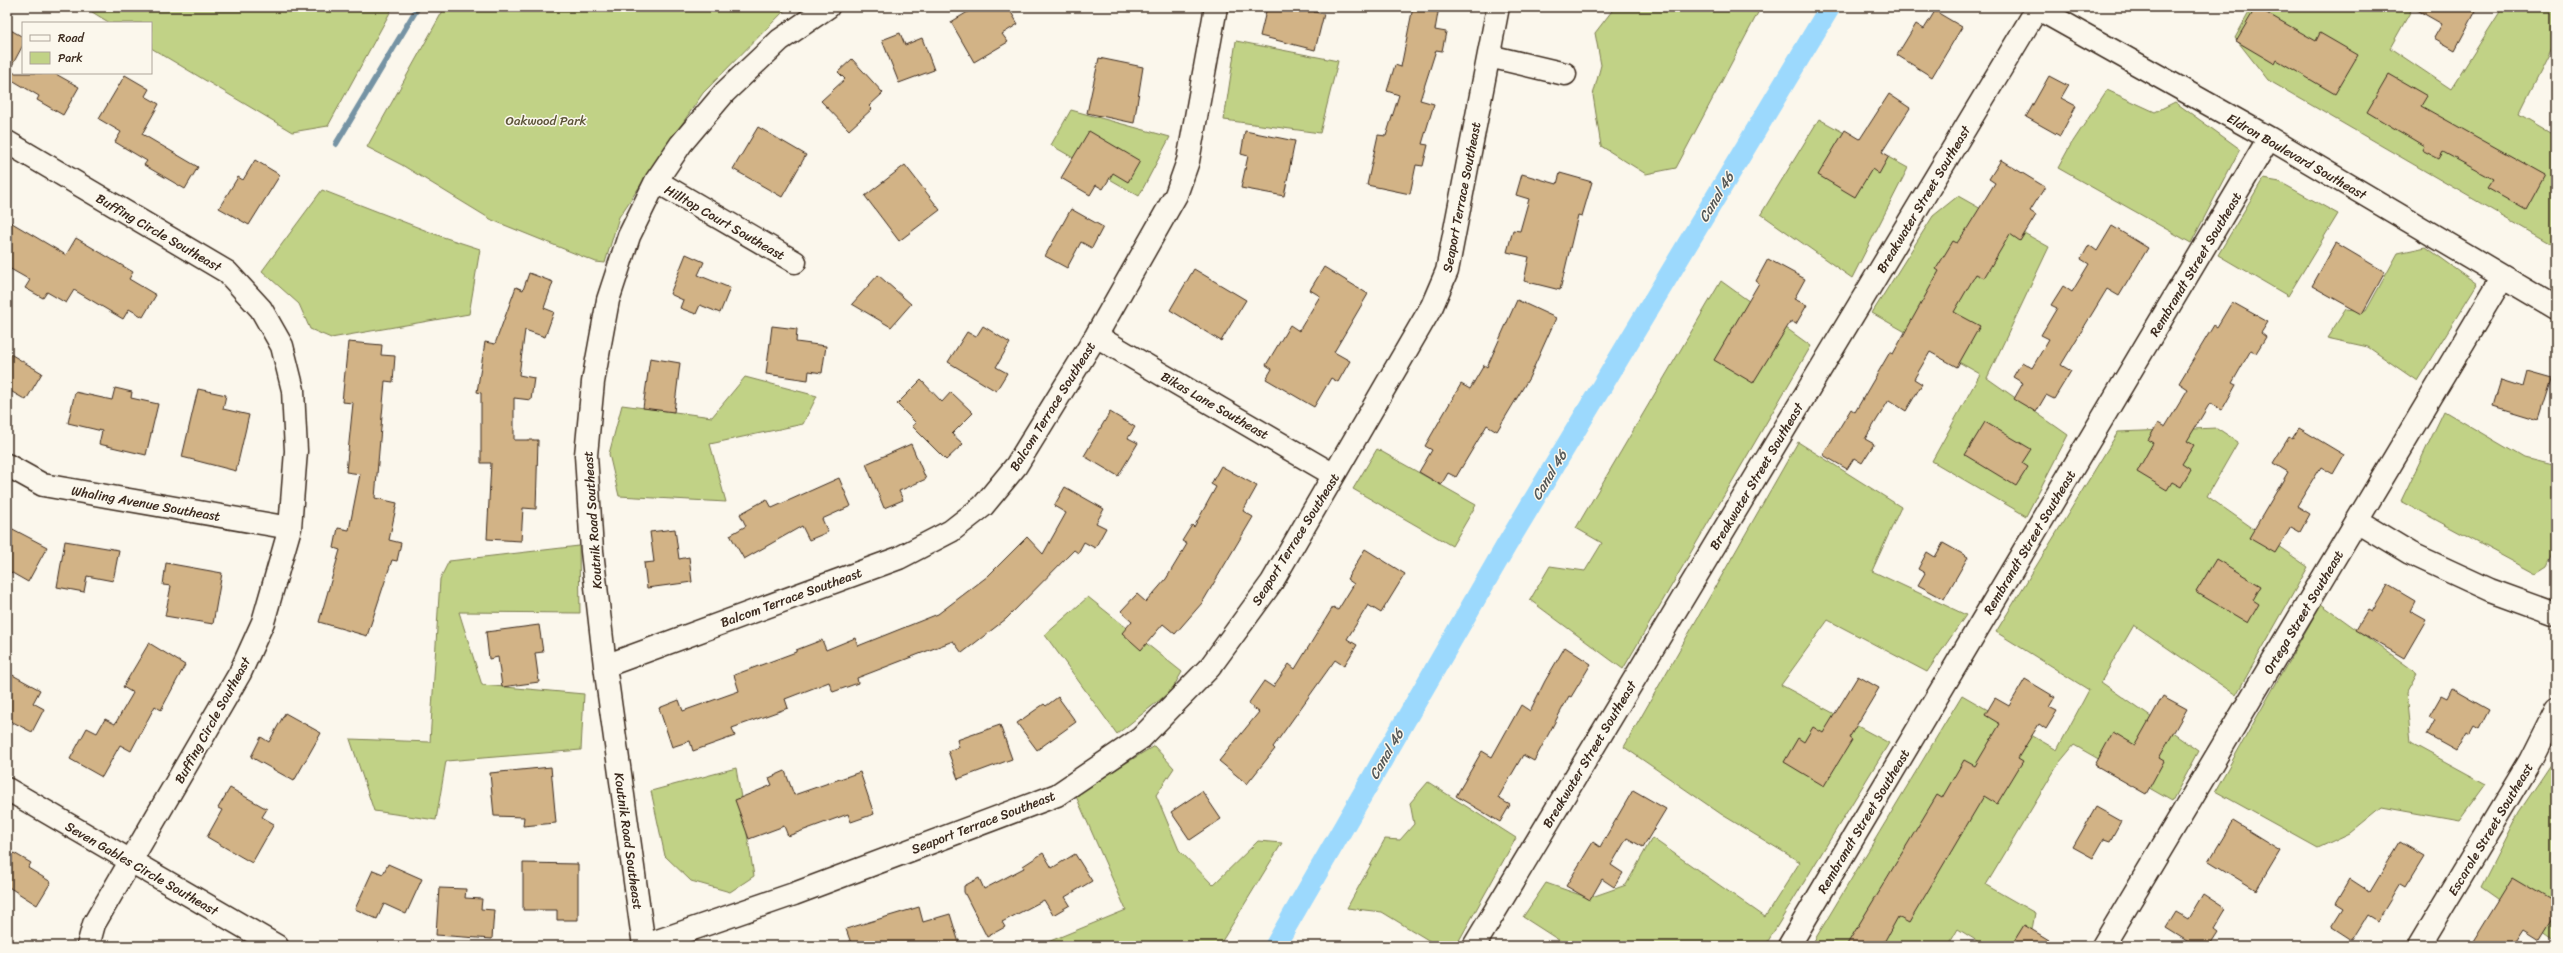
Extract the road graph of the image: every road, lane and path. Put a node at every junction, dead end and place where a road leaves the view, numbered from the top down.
1 (828, 7) edge
2 (1216, 7) edge
3 (1498, 7) edge
4 (2037, 7) edge
5 (1489, 56) junction
6 (1565, 74) dead end
7 (2269, 138) junction
8 (7, 142) edge
9 (656, 181) junction
10 (795, 262) dead end
11 (2502, 278) junction
12 (2556, 308) edge
13 (1096, 336) junction
14 (7, 465) edge
15 (1334, 475) junction
16 (2357, 521) junction
17 (290, 528) junction
18 (2556, 614) edge
19 (605, 666) junction
20 (2556, 709) edge
21 (7, 790) edge
22 (130, 862) junction
23 (88, 946) edge
24 (276, 946) edge
25 (643, 946) edge
26 (1474, 946) edge
27 (1789, 946) edge
28 (2103, 946) edge
29 (2419, 946) edge

1 - 9 street, Koutnik Road Southeast
2 - 13 street, Balcom Terrace Southeast
3 - 5 street, Seaport Terrace Southeast
4 - 7 street, Eldron Boulevard Southeast
4 - 26 street, Breakwater Street Southeast
5 - 6 street
5 - 15 street, Seaport Terrace Southeast
7 - 11 street, Eldron Boulevard Southeast
7 - 27 street, Rembrandt Street Southeast
8 - 17 street, Buffing Circle Southeast
9 - 10 street, Hilltop Court Southeast
9 - 19 street, Koutnik Road Southeast
11 - 12 street, Eldron Boulevard Southeast
11 - 16 street, Ortega Street Southeast
13 - 15 street, Bikas Lane Southeast
13 - 19 street, Balcom Terrace Southeast
14 - 17 street, Whaling Avenue Southeast
15 - 25 street, Seaport Terrace Southeast
16 - 18 street
16 - 28 street, Ortega Street Southeast
17 - 22 street, Buffing Circle Southeast
19 - 25 street, Koutnik Road Southeast
20 - 29 street, Escarole Street Southeast
21 - 22 street, Seven Gables Circle Southeast
22 - 23 street, Buffing Circle Southeast
22 - 24 street, Seven Gables Circle Southeast

